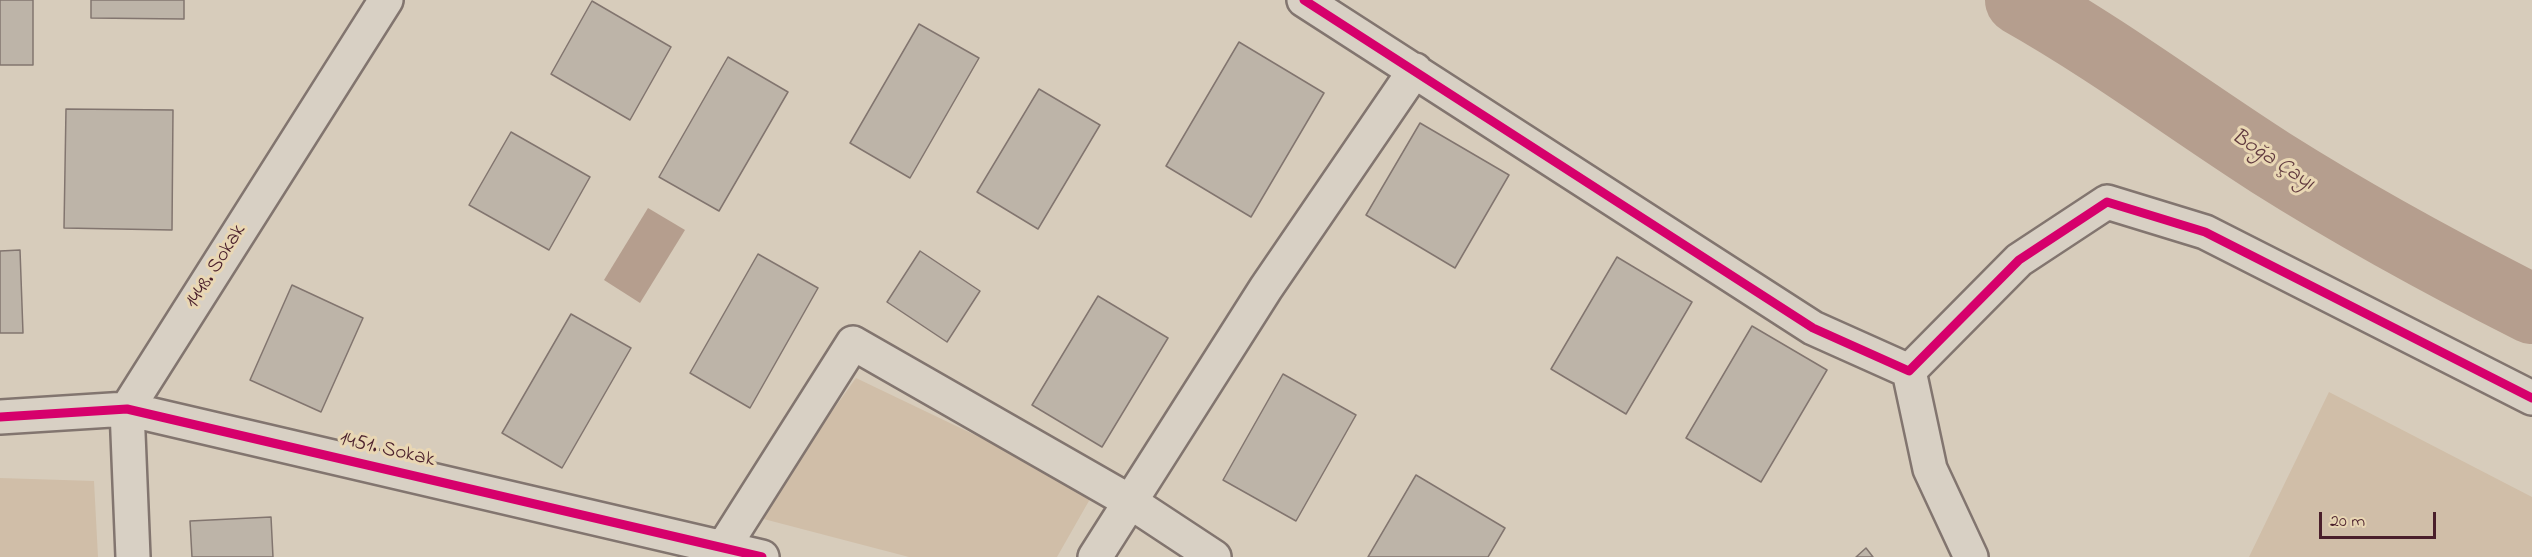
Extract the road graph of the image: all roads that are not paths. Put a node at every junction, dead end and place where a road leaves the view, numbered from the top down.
1 (386, 0) edge
2 (1304, 0) edge
3 (1415, 70) junction
4 (1909, 371) junction
5 (2532, 398) edge
6 (127, 409) junction
7 (0, 417) edge
8 (1129, 501) junction
9 (723, 548) junction
10 (133, 557) edge
11 (762, 557) edge
12 (1095, 557) edge
13 (1214, 557) edge
14 (1971, 557) edge

1 - 6 street, 1448. Sokak
2 - 3 street
3 - 4 street
3 - 8 street
4 - 5 street
4 - 14 street
6 - 7 street, 1451. Sokak
6 - 9 street, 1451. Sokak
6 - 10 street
8 - 9 street
8 - 12 street
8 - 13 street
9 - 11 street, 1451. Sokak

